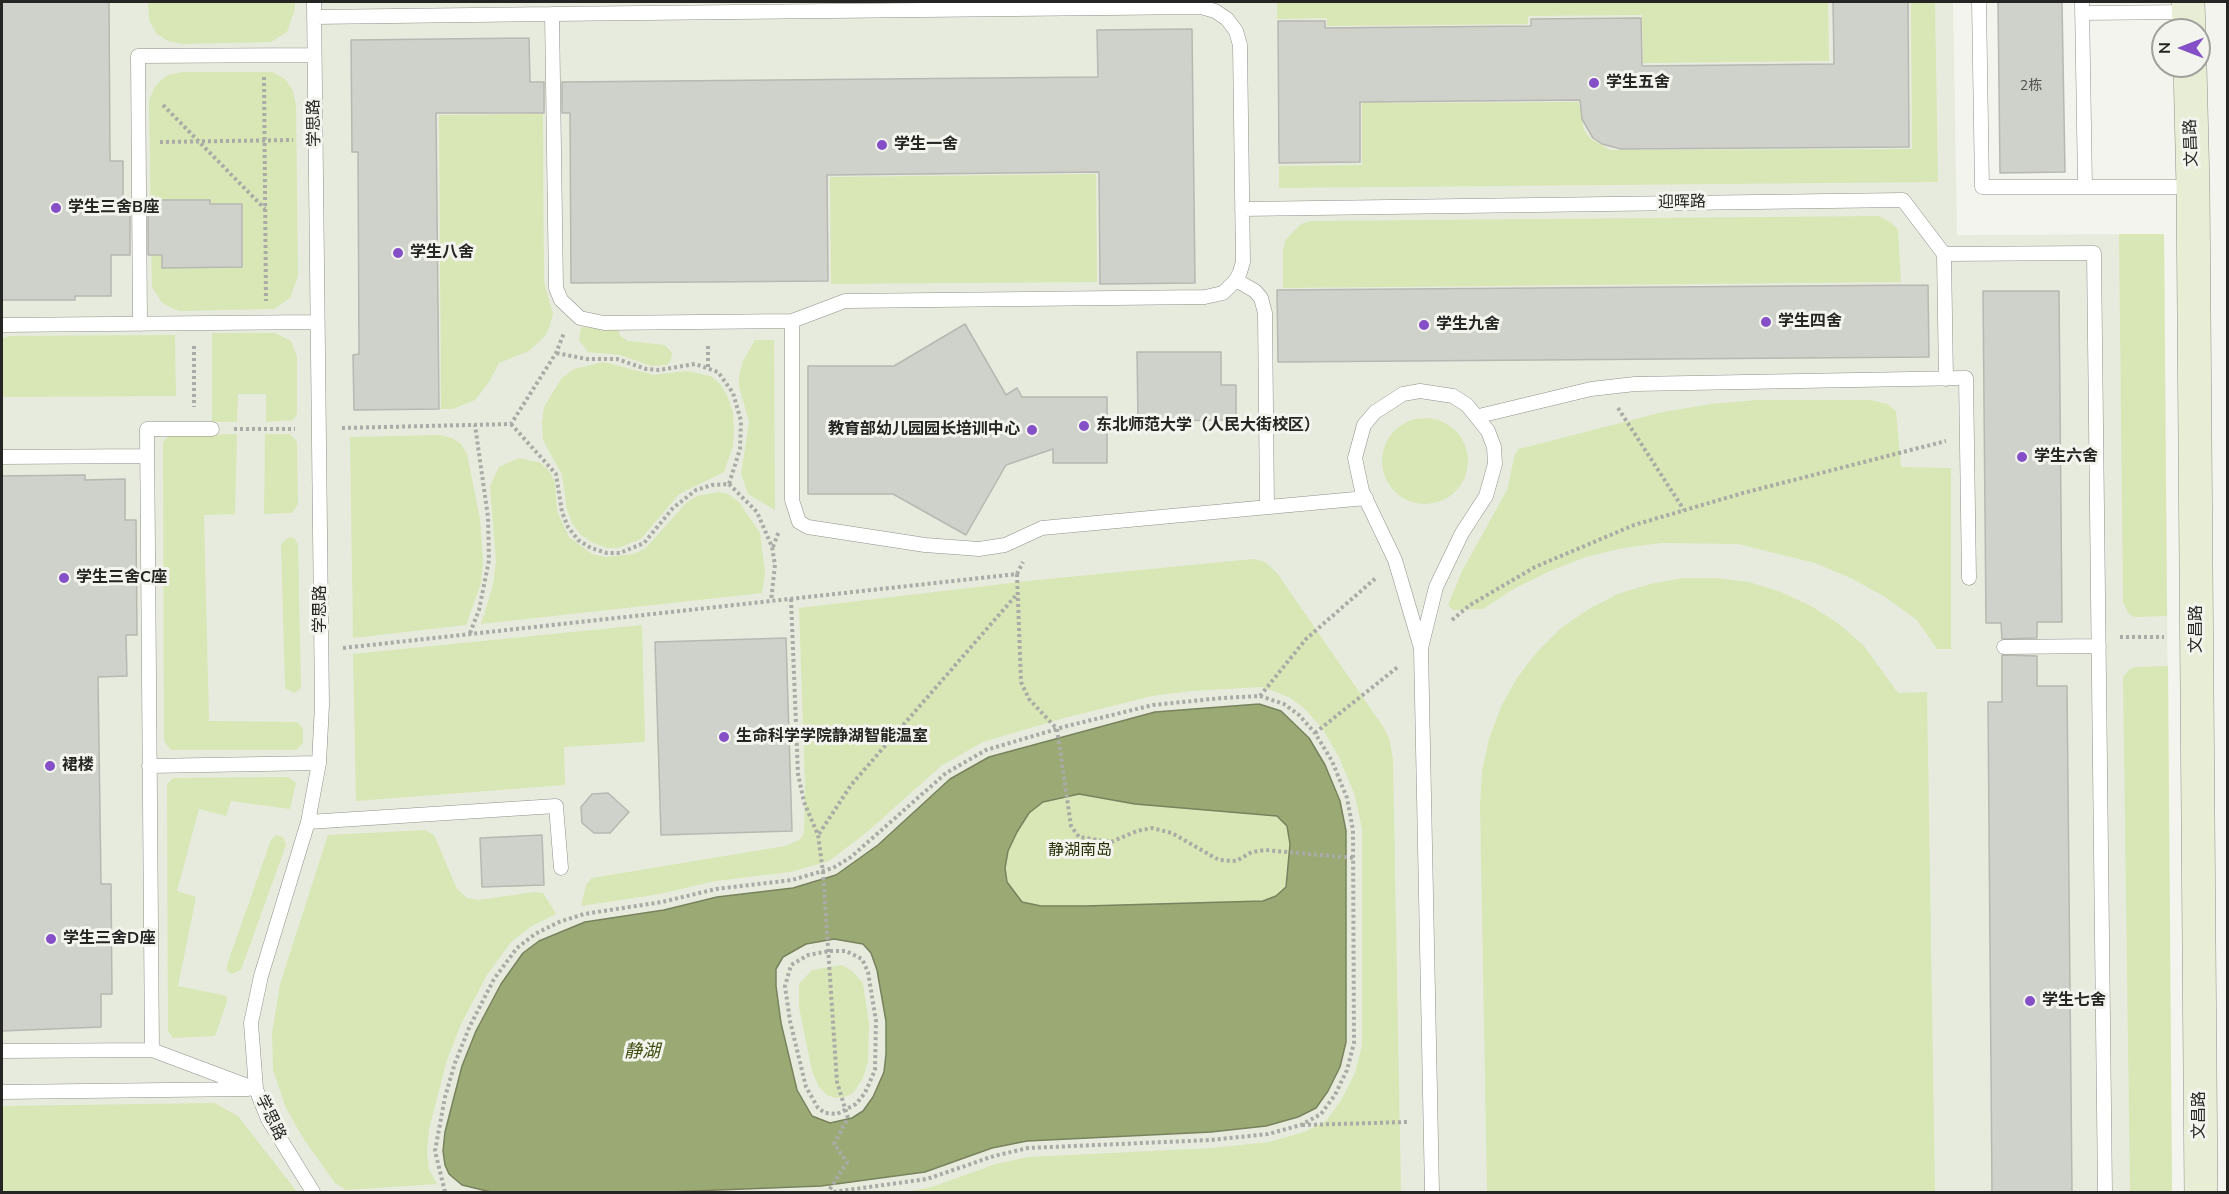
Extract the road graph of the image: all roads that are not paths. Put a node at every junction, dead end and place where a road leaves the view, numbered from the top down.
1 (314, 2) edge
2 (1979, 2) edge
3 (2082, 7) edge
4 (552, 14) junction
5 (2189, 14) edge
6 (314, 17) junction
7 (314, 54) junction
8 (2190, 78) edge
9 (2085, 187) junction
10 (2193, 187) junction
11 (1242, 209) junction
12 (1944, 254) junction
13 (1236, 280) junction
14 (792, 321) junction
15 (317, 322) junction
16 (140, 324) junction
17 (2, 325) edge
18 (1946, 379) junction
19 (1479, 416) junction
20 (212, 429) dead end
21 (147, 456) junction
22 (2, 457) edge
23 (1366, 498) junction
24 (1267, 507) junction
25 (1969, 578) dead end
26 (2098, 642) junction
27 (2004, 647) dead end
28 (1421, 648) junction
29 (319, 763) junction
30 (149, 766) junction
31 (308, 822) junction
32 (561, 868) dead end
33 (152, 1050) junction
34 (2, 1051) edge
35 (256, 1089) junction
36 (2, 1092) edge
37 (312, 1192) edge
38 (1432, 1192) edge
39 (2105, 1192) edge
40 (2201, 1192) edge

1 - 6 lane, 学思路
2 - 9 lane
3 - 5 lane
3 - 9 lane
4 - 6 lane
4 - 11 lane
4 - 14 lane
6 - 7 lane, 学思路
7 - 15 lane, 学思路
7 - 16 lane
8 - 10 street, 文昌路
9 - 10 lane
10 - 40 street, 文昌路
11 - 12 lane, 迎晖路
11 - 13 lane
12 - 18 lane
12 - 26 lane
13 - 14 lane
13 - 24 lane
14 - 24 lane
15 - 16 lane
15 - 29 lane, 学思路
16 - 17 lane
18 - 19 lane
18 - 25 lane
19 - 23 lane
19 - 28 lane
20 - 21 lane
21 - 22 lane
21 - 30 lane
23 - 24 lane
23 - 28 lane
26 - 27 lane
26 - 39 lane
28 - 38 lane
29 - 30 lane
29 - 31 lane, 学思路
30 - 33 lane
31 - 32 lane
31 - 35 lane, 学思路
33 - 34 lane
33 - 35 lane
35 - 36 lane
35 - 37 lane, 学思路

